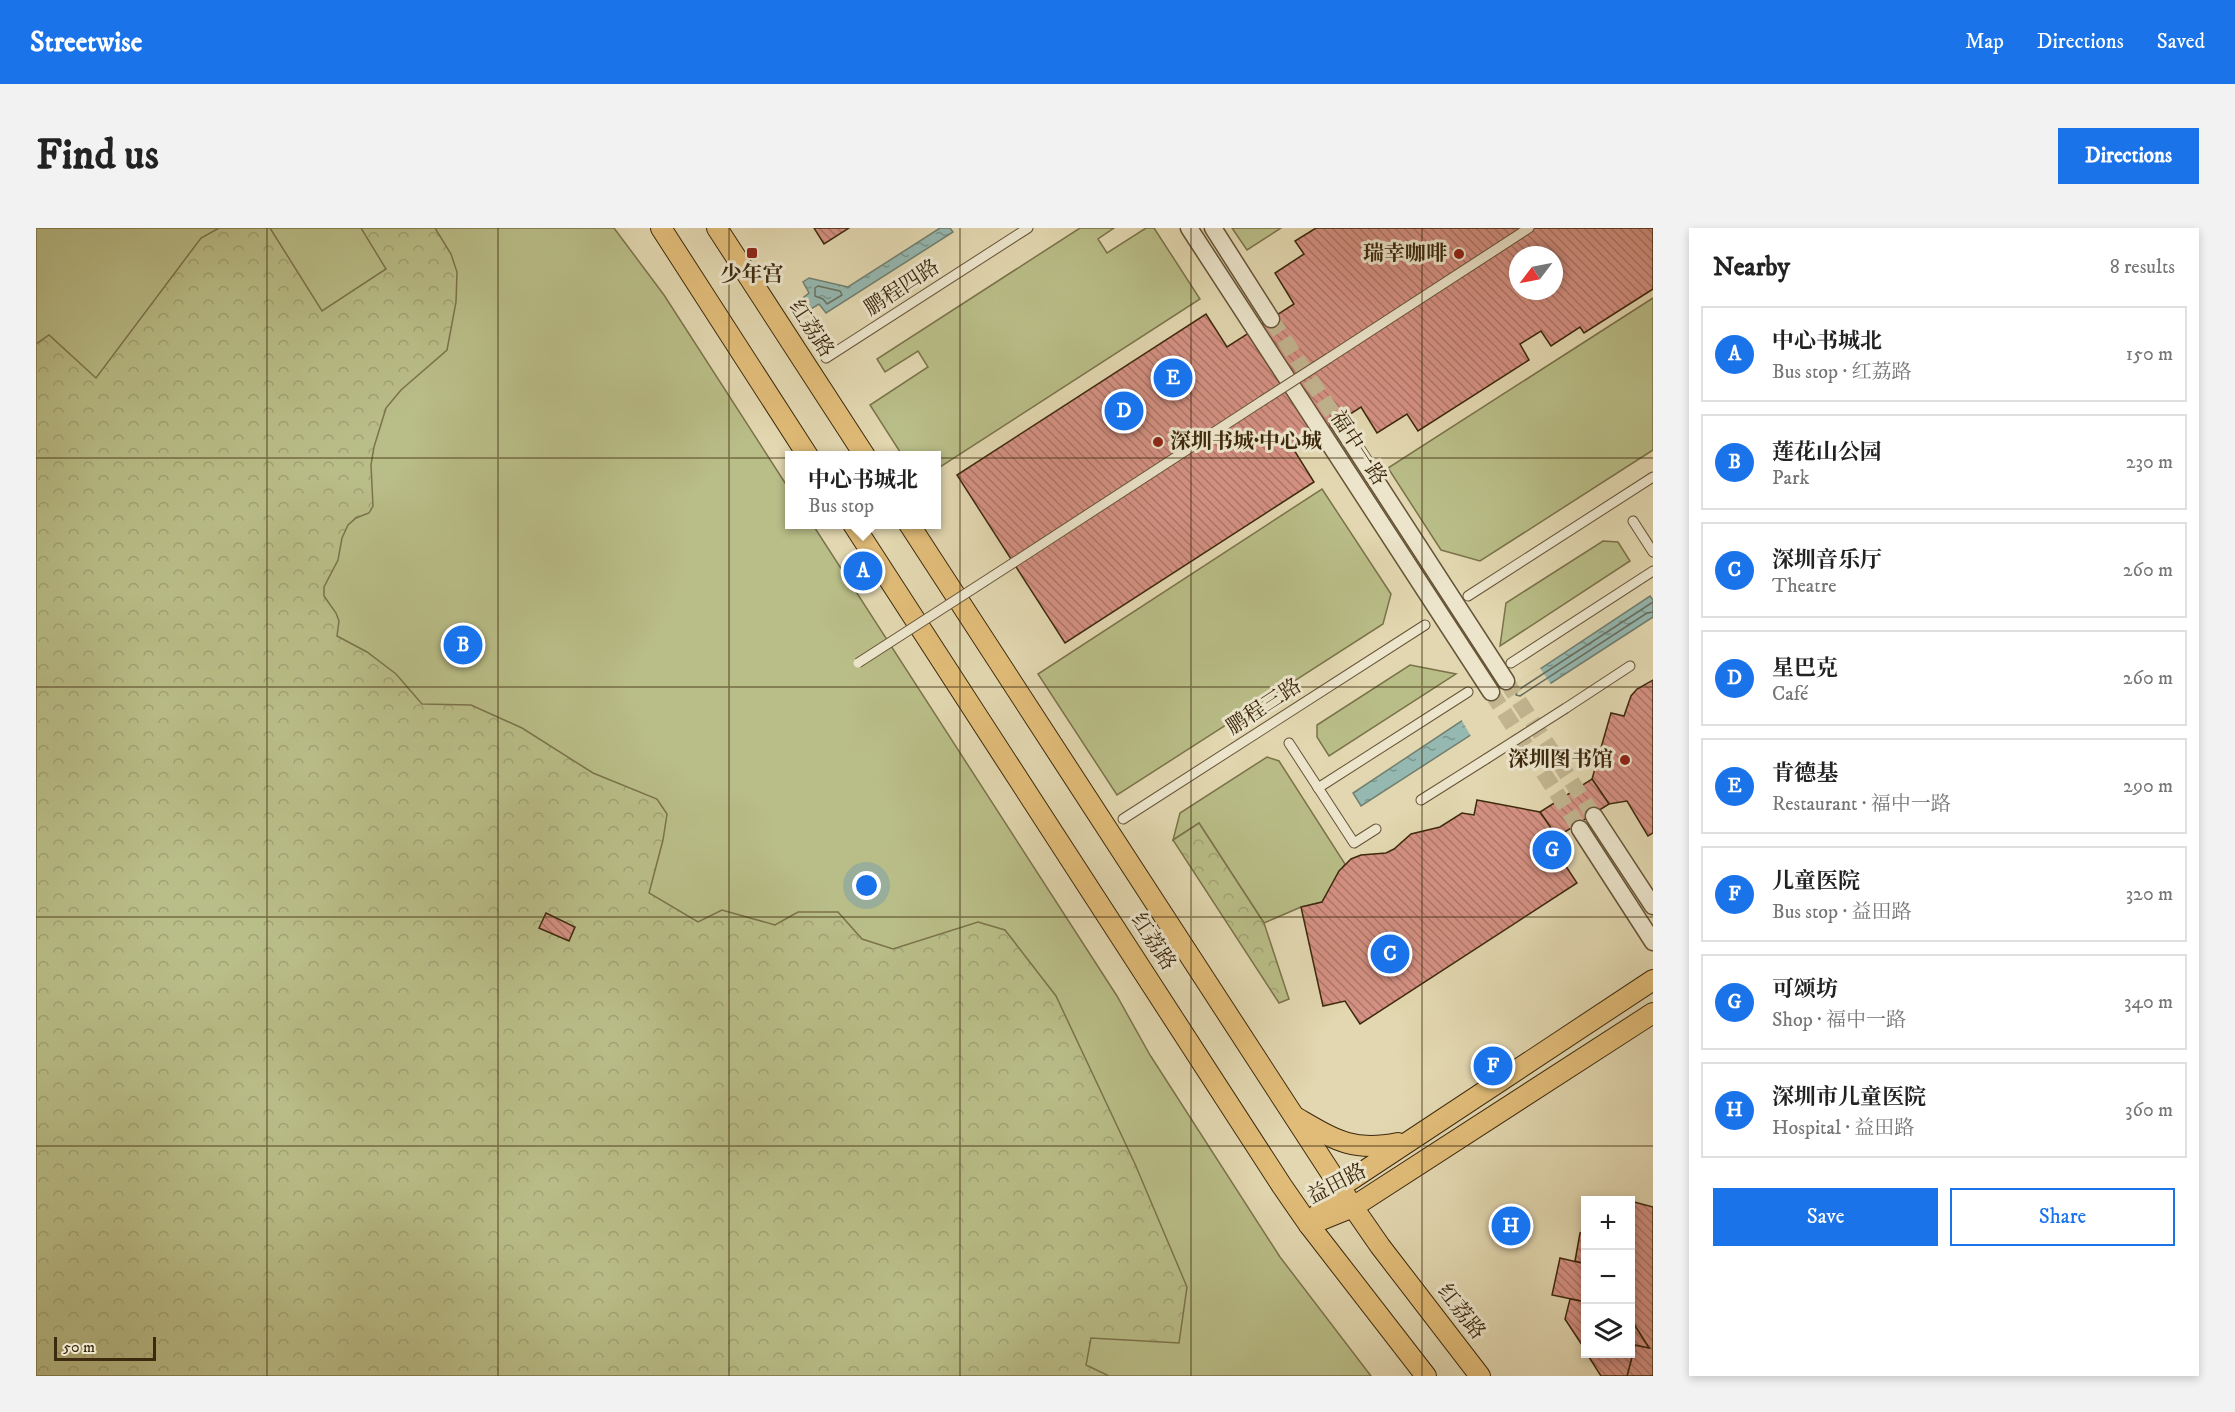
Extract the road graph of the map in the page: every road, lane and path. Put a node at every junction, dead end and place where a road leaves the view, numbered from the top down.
1 (661, 228) edge
2 (717, 228) edge
3 (1028, 228) edge
4 (1189, 228) edge
5 (1213, 228) edge
6 (1529, 228) edge
7 (1271, 319) tunnel mouth
8 (826, 358) dead end
9 (1338, 422) tunnel mouth
10 (805, 451) edge
11 (862, 451) edge
12 (1653, 477) edge
13 (1633, 521) dead end
14 (856, 529) edge
15 (912, 529) edge
16 (1653, 552) edge
17 (1653, 571) edge
18 (1468, 596) dead end
19 (1425, 625) dead end
20 (858, 663) dead end
21 (1511, 663) dead end
22 (1630, 666) dead end
23 (1506, 681) tunnel mouth
24 (1468, 692) dead end
25 (1491, 692) tunnel mouth
26 (1289, 743) dead end
27 (1318, 788) junction
28 (1421, 800) dead end
29 (1594, 816) tunnel mouth
30 (1123, 819) dead end
31 (1580, 829) tunnel mouth
32 (1376, 830) dead end
33 (1653, 906) edge
34 (1653, 942) edge
35 (1653, 980) edge
36 (1653, 1013) edge
37 (1294, 1117) junction
38 (1406, 1141) junction
39 (1340, 1187) junction
40 (1353, 1208) junction
41 (1309, 1225) junction
42 (1426, 1376) edge
43 (1480, 1376) edge

1 - 10 main road
2 - 11 main road, 红荔路
3 - 8 street, 鹏程四路
4 - 25 street, 福中一路
5 - 7 street
6 - 20 street, bridge
9 - 23 street, 福中一路
12 - 18 street
13 - 16 street
14 - 41 main road, 红荔路
15 - 37 main road, 红荔路
17 - 21 street
19 - 30 street, 鹏程三路
22 - 28 street, bridge
24 - 27 street
26 - 27 street
27 - 32 street
29 - 33 street
31 - 34 street
35 - 38 main road, 益田路
36 - 40 main road, 益田路
37 - 38 main road
37 - 39 main road, 红荔路
38 - 39 main road, 益田路
39 - 40 main road, 红荔路
39 - 41 main road, 益田路
40 - 41 main road, 益田路
40 - 43 main road, 红荔路
41 - 42 main road, 红荔路

